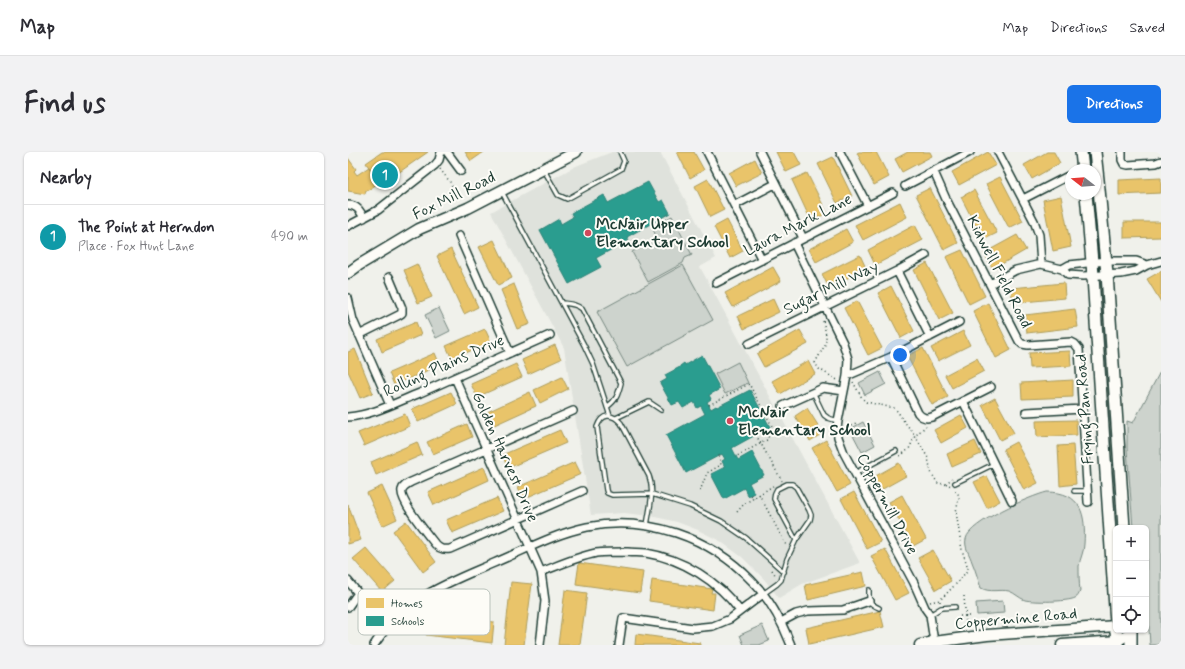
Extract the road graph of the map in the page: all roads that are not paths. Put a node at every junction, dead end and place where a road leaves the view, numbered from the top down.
1 (441, 152) edge
2 (447, 152) edge
3 (576, 152) edge
4 (620, 152) edge
5 (707, 152) edge
6 (760, 152) edge
7 (840, 152) edge
8 (970, 152) edge
9 (998, 152) edge
10 (1081, 152) edge
11 (1095, 152) edge
12 (1122, 152) edge
13 (1161, 161) edge
14 (1082, 164) edge
15 (543, 169) junction
16 (461, 171) dead end
17 (934, 172) junction
18 (1065, 178) edge
19 (775, 184) junction
20 (906, 186) dead end
21 (501, 190) junction
22 (893, 193) dead end
23 (1023, 199) junction
24 (1087, 200) edge
25 (348, 205) edge
26 (735, 205) junction
27 (868, 206) junction
28 (364, 218) junction
29 (348, 226) edge
30 (459, 236) dead end
31 (803, 238) junction
32 (794, 243) junction
33 (926, 255) dead end
34 (762, 260) junction
35 (1106, 261) junction
36 (1161, 261) edge
37 (1092, 262) junction
38 (1041, 264) junction
39 (1147, 264) junction
40 (1062, 269) junction
41 (897, 271) junction
42 (348, 274) edge
43 (1107, 274) junction
44 (1093, 275) junction
45 (389, 278) dead end
46 (716, 283) dead end
47 (990, 284) junction
48 (348, 298) edge
49 (562, 303) junction
50 (822, 308) junction
51 (348, 313) edge
52 (353, 320) junction
53 (959, 322) dead end
54 (359, 335) junction
55 (550, 335) dead end
56 (930, 337) junction
57 (749, 344) dead end
58 (510, 353) junction
59 (891, 357) junction
60 (848, 376) junction
61 (455, 378) junction
62 (990, 387) dead end
63 (844, 388) junction
64 (813, 392) junction
65 (963, 401) junction
66 (390, 405) junction
67 (783, 406) dead end
68 (607, 407) junction
69 (1083, 409) junction
70 (660, 410) dead end
71 (573, 411) dead end
72 (1026, 412) dead end
73 (610, 416) junction
74 (348, 417) edge
75 (616, 418) junction
76 (838, 421) junction
77 (487, 449) junction
78 (896, 451) dead end
79 (994, 464) junction
80 (855, 473) junction
81 (955, 483) dead end
82 (582, 491) dead end
83 (1074, 491) dead end
84 (1087, 491) junction
85 (652, 494) junction
86 (1012, 501) dead end
87 (1088, 502) dead end
88 (517, 520) junction
89 (1124, 525) edge
90 (647, 526) junction
91 (796, 540) junction
92 (529, 547) junction
93 (541, 572) junction
94 (784, 572) junction
95 (348, 581) edge
96 (437, 589) edge
97 (869, 590) dead end
98 (358, 593) joint
99 (763, 594) junction
100 (1114, 597) edge
101 (869, 601) junction
102 (348, 606) edge
103 (955, 607) dead end
104 (879, 608) dead end
105 (740, 611) junction
106 (930, 615) junction
107 (781, 622) junction
108 (1113, 626) edge
109 (1126, 633) edge
110 (1129, 633) edge
111 (382, 635) edge
112 (1117, 639) edge
113 (934, 642) junction
114 (374, 645) edge
115 (540, 645) edge
116 (619, 645) edge
117 (791, 645) edge
118 (920, 645) edge
119 (1062, 645) edge
120 (1131, 645) edge

1 - 28 street
2 - 16 street
3 - 15 street, Fox Mill Road
4 - 15 lane
5 - 26 street
6 - 19 street
7 - 27 street
8 - 17 street
9 - 23 street
10 - 14 main road
11 - 35 main road, Frying Pan Road
12 - 13 street
15 - 21 street, Fox Mill Road
17 - 20 street
17 - 47 street, Kidwell Field Road
18 - 23 street
19 - 26 street
19 - 31 street
21 - 42 street, Fox Mill Road
21 - 49 lane
22 - 27 street, Laura Mark Lane
23 - 38 street
24 - 37 main road, Frying Pan Road
25 - 28 street
26 - 34 street
27 - 31 street, Laura Mark Lane
28 - 29 street
30 - 58 street
31 - 32 street, Laura Mark Lane
32 - 34 street, Laura Mark Lane
32 - 50 street, Coppermill Drive
33 - 41 street, Sugar Mill Way
34 - 46 street, Laura Mark Lane
35 - 37 street
35 - 39 street
35 - 43 main road, Frying Pan Road
36 - 39 street
37 - 40 street
37 - 44 main road, Frying Pan Road
38 - 40 street
38 - 47 street
39 - 43 street
40 - 44 street
41 - 50 street, Sugar Mill Way
41 - 56 street
43 - 44 street
43 - 89 main road, Frying Pan Road
44 - 100 main road, Frying Pan Road
45 - 54 street
47 - 69 street, Kidwell Field Road
48 - 52 street
49 - 68 lane
49 - 68 lane
50 - 57 street, Sugar Mill Way
50 - 60 street, Coppermill Drive
51 - 52 street
52 - 54 street
53 - 56 street
54 - 66 street
55 - 58 street, Rolling Plains Drive
56 - 59 street
58 - 61 street, Rolling Plains Drive
59 - 60 street
59 - 65 street
60 - 63 street, Coppermill Drive
61 - 66 street, Rolling Plains Drive
61 - 77 street, Golden Harvest Drive
62 - 65 street
63 - 64 street
63 - 76 street, Coppermill Drive
64 - 67 street
64 - 76 lane
65 - 79 street
66 - 74 street, Rolling Plains Drive
68 - 73 lane
69 - 72 street
69 - 84 street, Kidwell Field Road
70 - 75 lane
71 - 77 street
73 - 75 lane
73 - 85 lane
75 - 85 lane
76 - 80 street, Coppermill Drive
77 - 88 street, Golden Harvest Drive
77 - 88 street
78 - 80 lane
79 - 81 lane
79 - 86 street
80 - 106 street, Coppermill Drive
82 - 88 street
83 - 84 lane
84 - 87 street, Kidwell Field Road
85 - 90 lane
85 - 94 lane
88 - 92 street, Golden Harvest Drive
90 - 92 street
90 - 99 street
91 - 91 lane
91 - 94 lane
92 - 93 street, Golden Harvest Drive
92 - 96 street
93 - 105 street
93 - 115 street, Golden Harvest Drive
94 - 99 lane
95 - 98 street
97 - 101 lane
98 - 102 street
99 - 105 street
99 - 107 street
101 - 104 lane
101 - 107 street
103 - 106 lane
105 - 116 street
106 - 113 street, Coppermill Drive
107 - 117 street
108 - 113 street, Coppermine Road
109 - 112 street, Coppermine Road
110 - 120 main road
111 - 114 street
112 - 119 street, Coppermine Road
113 - 118 street, Coppermine Road

